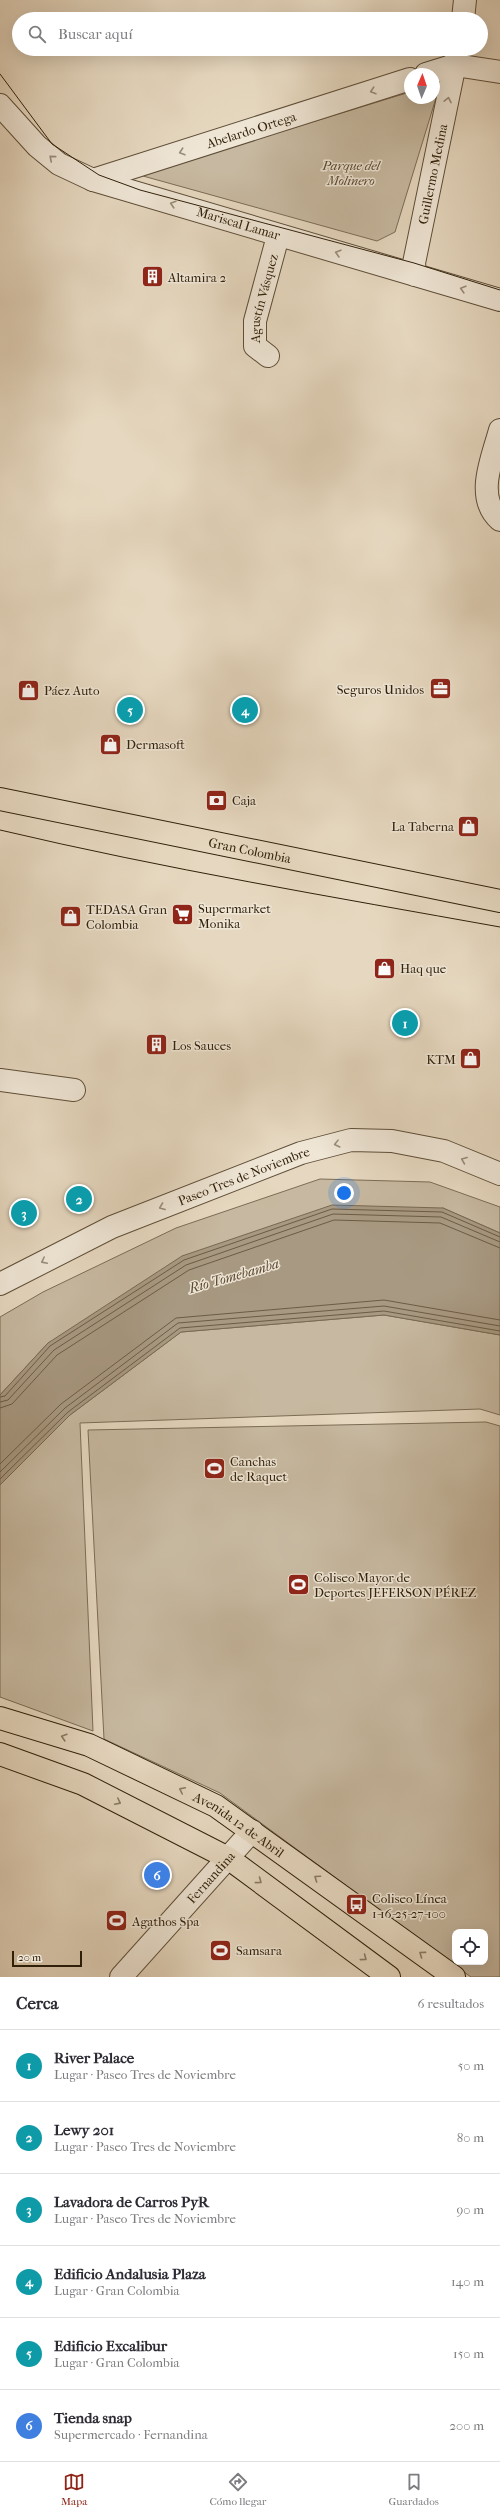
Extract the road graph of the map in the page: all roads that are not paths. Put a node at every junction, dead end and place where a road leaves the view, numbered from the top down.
1 (465, 0) edge
2 (463, 12) edge
3 (457, 57) edge
4 (437, 68) edge
5 (500, 72) edge
6 (404, 81) edge
7 (0, 105) edge
8 (93, 180) junction
9 (278, 236) junction
10 (415, 275) junction
11 (500, 300) edge
12 (268, 356) dead end
13 (500, 430) edge
14 (500, 520) edge
15 (0, 799) edge
16 (500, 901) edge
17 (0, 1080) edge
18 (74, 1090) dead end
19 (500, 1174) edge
20 (0, 1284) edge
21 (0, 1718) edge
22 (0, 1754) edge
23 (252, 1831) junction
24 (228, 1858) junction
25 (121, 1977) edge
26 (389, 1977) edge
27 (454, 1977) edge

1 - 2 street
3 - 4 street
3 - 5 street
10 -> 3 street, Guillermo Medina
6 -> 8 street, Abelardo Ortega
8 -> 7 street, Mariscal Lamar
9 -> 8 street, Mariscal Lamar
10 -> 9 street, Mariscal Lamar
9 - 12 street, Agustín Vásquez
11 -> 10 street, Mariscal Lamar
13 - 14 street
15 - 16 main road, Gran Colombia
17 - 18 street
19 -> 20 street, Paseo Tres de Noviembre
23 -> 21 main road, Avenida 12 de Abril
22 -> 24 main road
23 - 24 street, Fernandina
27 -> 23 main road, Avenida 12 de Abril
24 - 25 street, Fernandina
24 -> 26 main road

